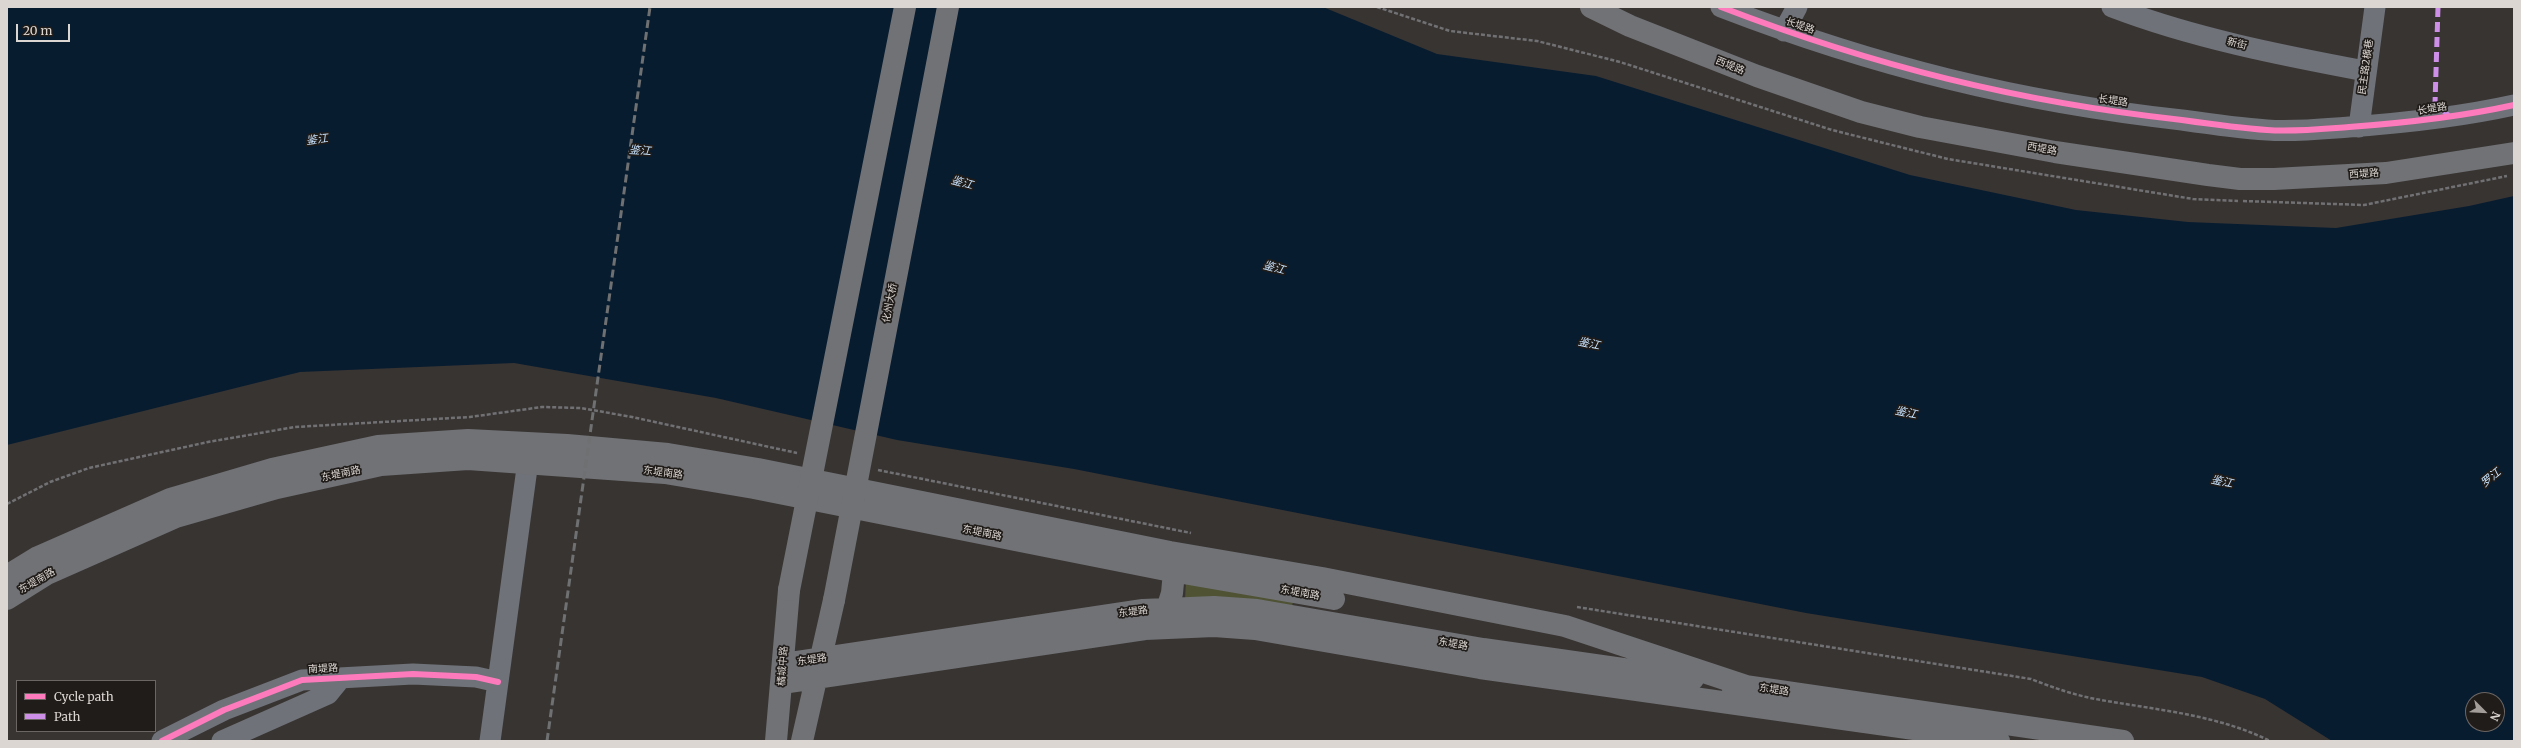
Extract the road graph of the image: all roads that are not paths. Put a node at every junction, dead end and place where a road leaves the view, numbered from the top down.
1 (904, 7) edge
2 (948, 7) edge
3 (1591, 7) edge
4 (1721, 7) edge
5 (1797, 7) edge
6 (2112, 7) edge
7 (2375, 7) edge
8 (1784, 31) junction
9 (2365, 71) junction
10 (2514, 105) edge
11 (2359, 127) junction
12 (2514, 153) edge
13 (529, 453) junction
14 (1174, 572) junction
15 (7, 576) edge
16 (1322, 578) junction
17 (7, 598) edge
18 (1334, 599) junction
19 (1167, 609) junction
20 (1351, 636) junction
21 (818, 669) junction
22 (783, 674) junction
23 (341, 678) junction
24 (498, 682) junction
25 (1746, 686) junction
26 (1965, 739) edge
27 (162, 741) edge
28 (222, 741) edge
29 (490, 741) edge
30 (776, 741) edge
31 (802, 741) edge
32 (1999, 741) edge
33 (2123, 741) edge

1 - 22 main road, 橘城中路, bridge
2 - 21 main road, 化州大桥, bridge
3 - 12 main road, 西堤路
4 - 8 street, 长堤路
5 - 8 street
6 - 9 street, 新街
7 - 9 street, 民主路2横巷
8 - 11 street, 长堤路
9 - 11 street, 民主路2横巷
10 - 11 street, 长堤路
13 - 14 main road, 东堤南路
13 - 15 main road, 东堤南路
13 - 16 main road, 东堤南路
13 - 17 main road, 东堤南路
13 - 24 street
14 - 18 main road, 东堤南路
14 - 19 main road
16 - 18 main road
16 - 25 main road, 东堤南路
18 - 20 main road
19 - 20 main road, 东堤路
19 - 21 main road, 东堤路
20 - 21 main road, 东堤路
20 - 25 main road, 东堤路
20 - 26 main road, 东堤路
21 - 22 main road, 东堤路
21 - 31 main road
22 - 30 main road, 橘城中路
23 - 24 street, 南堤路
23 - 27 street, 南堤路
23 - 28 street
24 - 29 street
25 - 33 main road, 东堤路
26 - 32 main road, 东堤路

